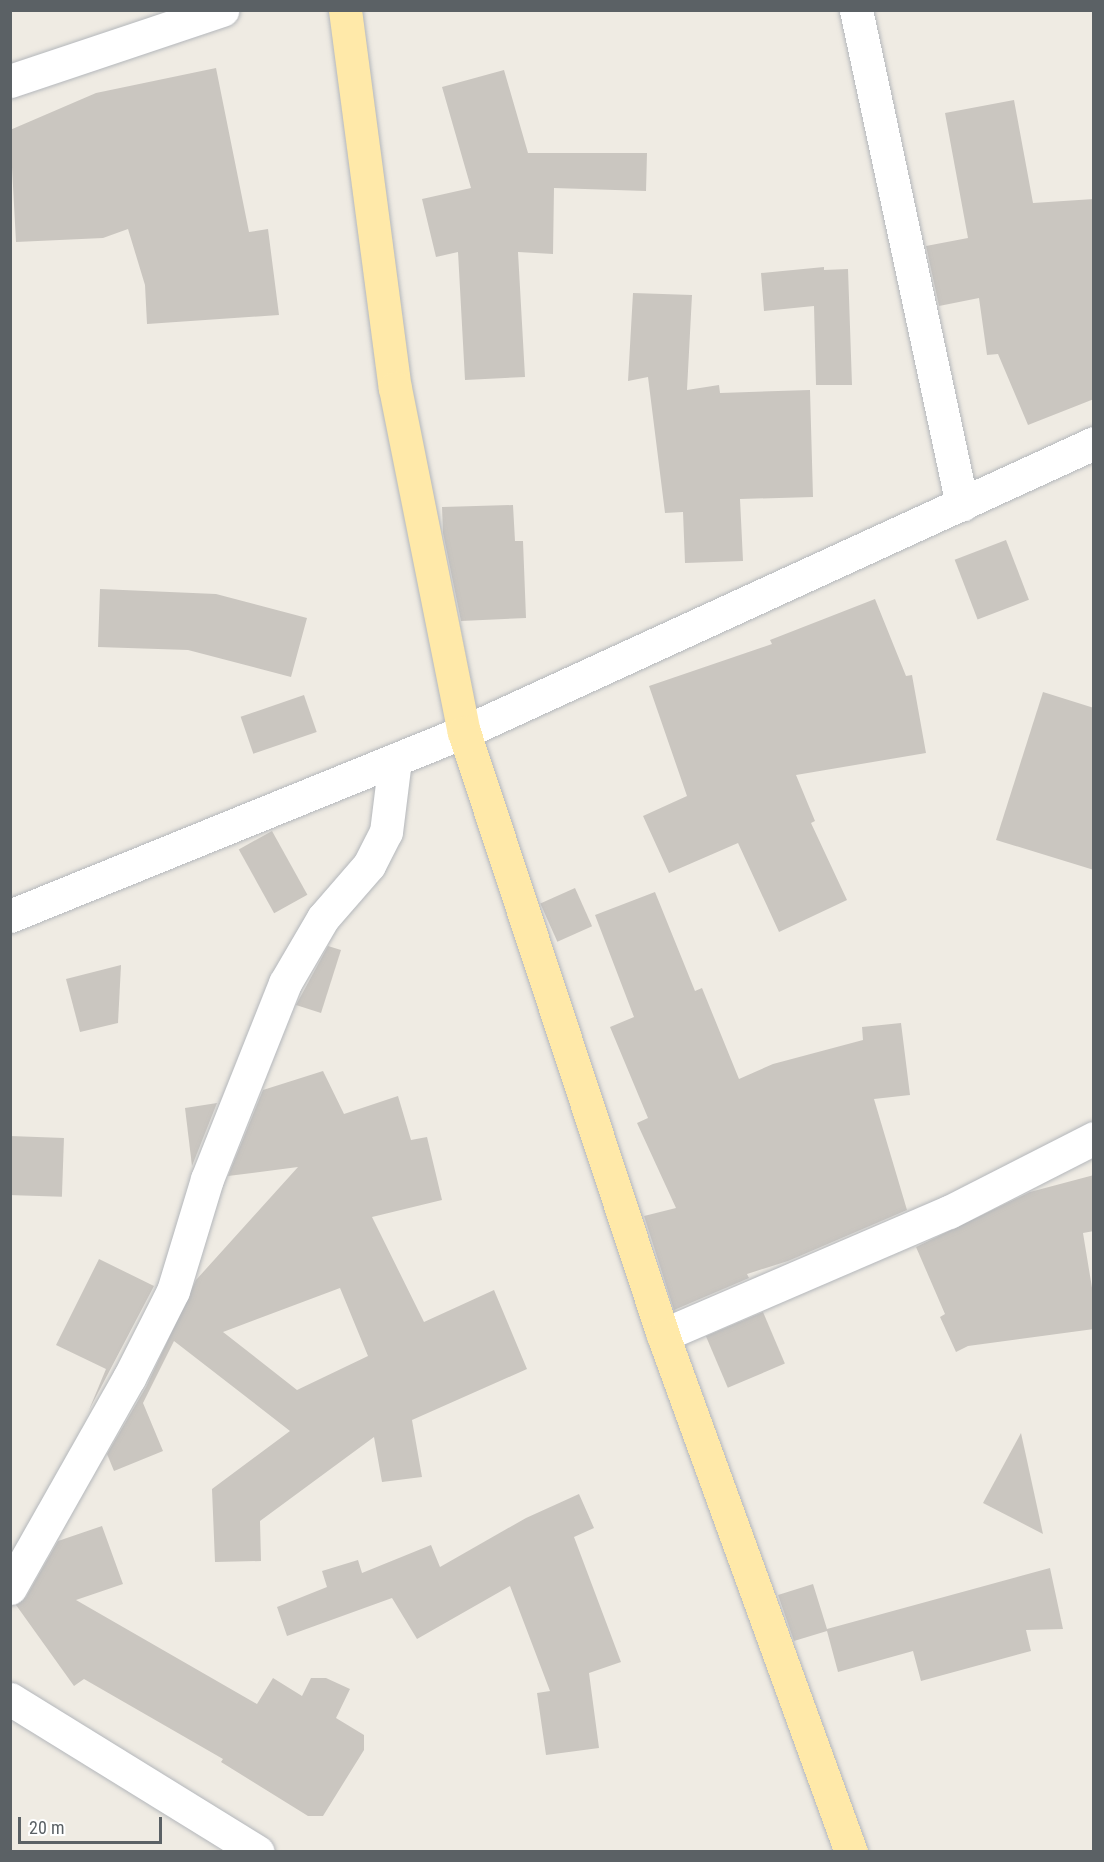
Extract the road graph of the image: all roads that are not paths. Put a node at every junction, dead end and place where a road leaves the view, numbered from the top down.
1 (222, 10) edge
2 (345, 10) edge
3 (856, 10) edge
4 (10, 81) edge
5 (1094, 443) edge
6 (962, 505) junction
7 (464, 732) junction
8 (395, 760) junction
9 (10, 916) edge
10 (1094, 1138) edge
11 (663, 1335) junction
12 (10, 1588) edge
13 (10, 1699) edge
14 (258, 1851) edge
15 (851, 1851) edge

1 - 4 street
2 - 7 main road
3 - 6 street
5 - 6 street
6 - 7 street
7 - 8 street
7 - 11 main road
8 - 9 street
8 - 12 street
10 - 11 street
11 - 15 main road
13 - 14 street

